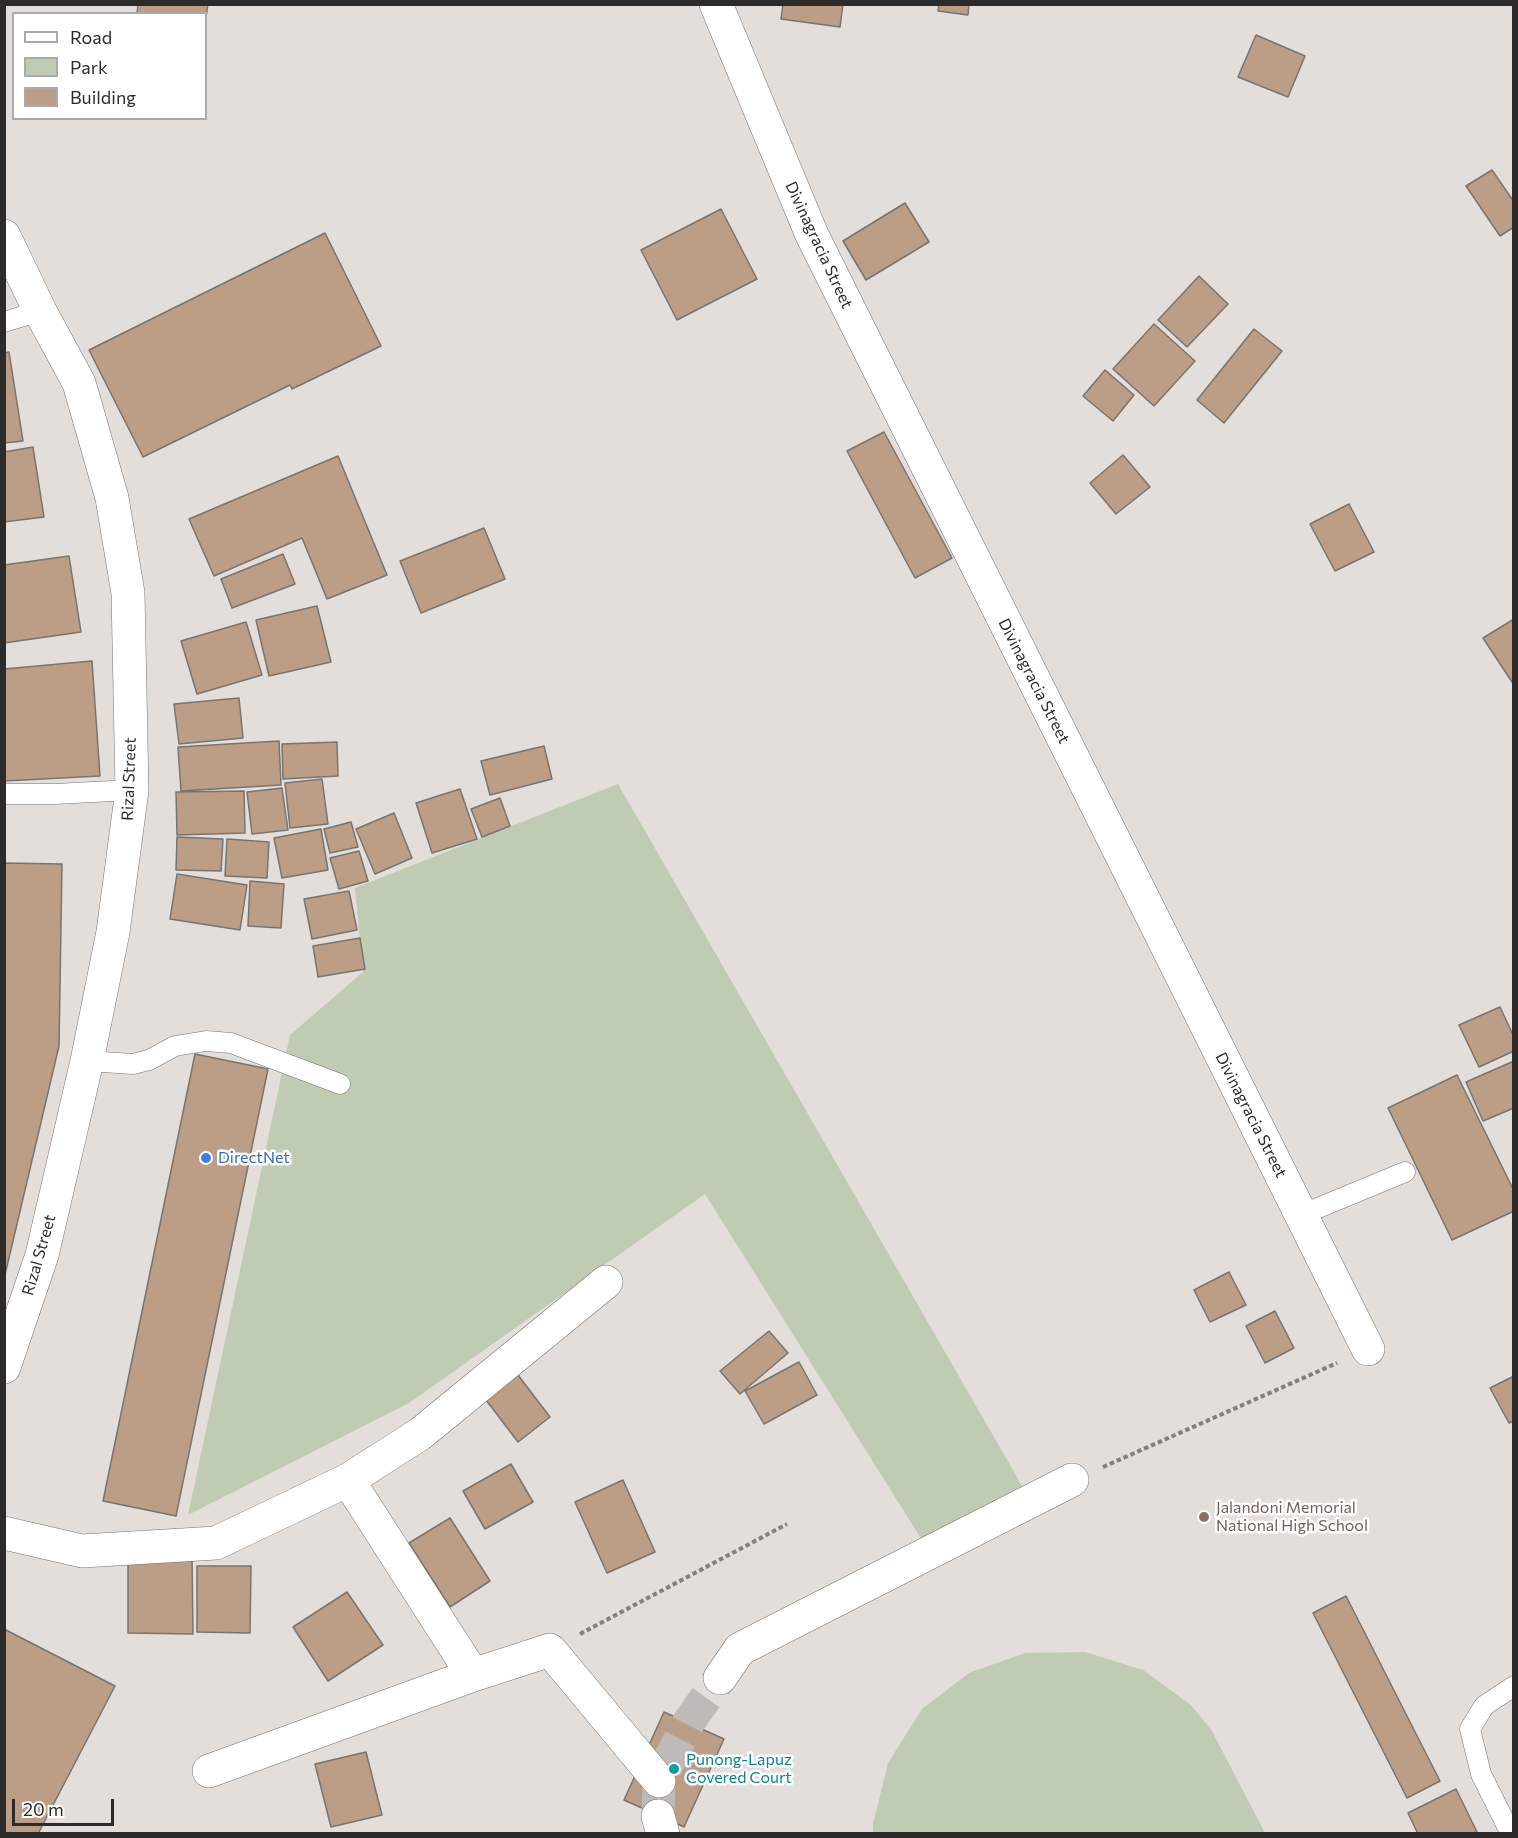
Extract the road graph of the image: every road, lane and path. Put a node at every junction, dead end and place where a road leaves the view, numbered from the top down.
1 (716, 4) edge
2 (4, 236) edge
3 (40, 311) junction
4 (4, 322) edge
5 (132, 790) junction
6 (4, 794) edge
7 (87, 1061) junction
8 (340, 1084) dead end
9 (1405, 1172) dead end
10 (1301, 1215) junction
11 (606, 1282) dead end
12 (1368, 1349) joint
13 (4, 1367) edge
14 (348, 1480) junction
15 (1072, 1480) joint
16 (787, 1524) dead end
17 (4, 1533) edge
18 (550, 1650) junction
19 (472, 1675) junction
20 (720, 1678) tunnel mouth
21 (1514, 1686) edge
22 (209, 1771) dead end
23 (659, 1781) dead end
24 (1511, 1833) edge

1 - 10 street, Divinagracia Street
2 - 3 street, Rizal Street
3 - 4 lane
3 - 5 street, Rizal Street
5 - 6 lane
5 - 7 street, Rizal Street
7 - 8 lane
7 - 13 street, Rizal Street
9 - 10 lane
10 - 12 street, Divinagracia Street
11 - 14 street
12 - 15 path
14 - 17 street
14 - 19 street
15 - 20 street
16 - 18 path
18 - 19 street
18 - 23 street
19 - 22 street
21 - 24 lane

